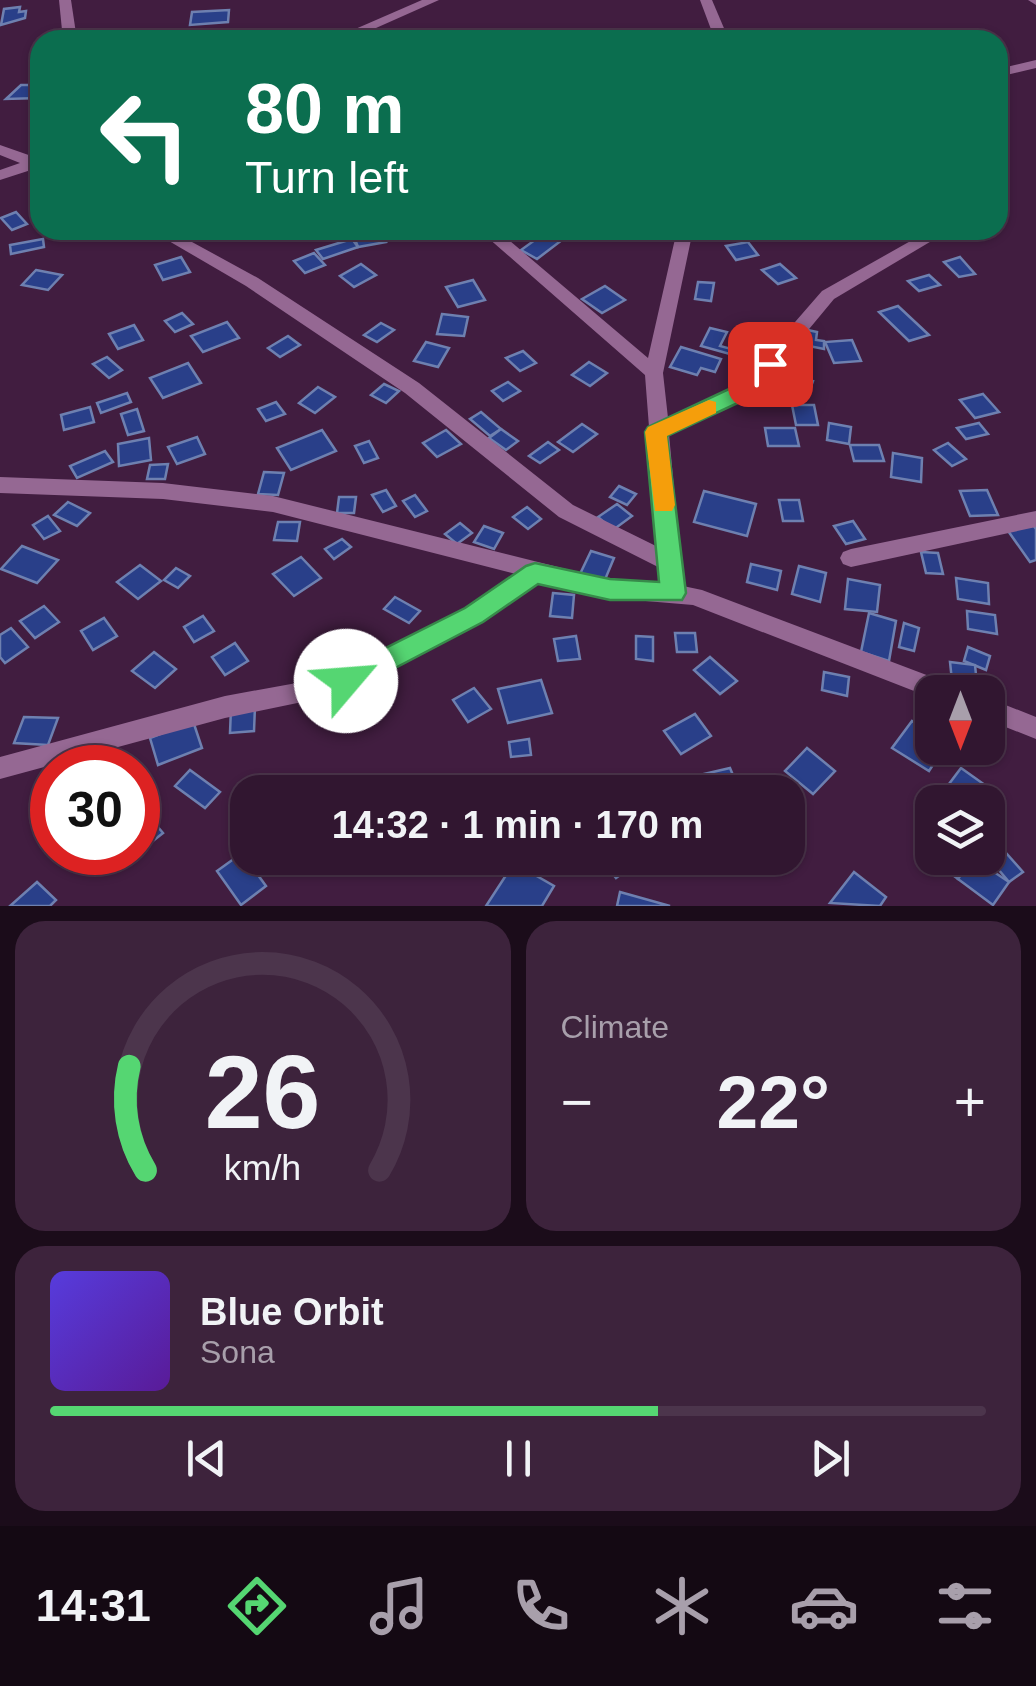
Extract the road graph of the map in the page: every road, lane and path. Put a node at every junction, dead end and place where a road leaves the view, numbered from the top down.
1 (64, 0) edge
2 (433, 0) edge
3 (706, 0) edge
4 (68, 30) edge
5 (361, 30) edge
6 (718, 30) edge
7 (1036, 64) edge
8 (1008, 70) edge
9 (0, 150) edge
10 (30, 160) edge
11 (30, 166) edge
12 (0, 175) edge
13 (176, 240) edge
14 (499, 240) edge
15 (683, 240) edge
16 (924, 240) edge
17 (654, 373) junction
18 (656, 432) junction
19 (0, 486) edge
20 (1036, 519) edge
21 (851, 558) dead end
22 (670, 563) junction
23 (535, 573) junction
24 (673, 593) junction
25 (915, 680) edge
26 (1005, 716) edge
27 (1036, 728) edge
28 (0, 768) edge

1 - 4 street
2 - 5 street
3 - 6 street
7 - 8 street
9 - 10 street
11 - 12 street
13 - 22 street
14 - 17 street
15 - 17 street
16 - 18 street
17 - 18 street
18 - 22 street
19 - 23 street
20 - 21 street
22 - 24 street
23 - 24 street
23 - 28 street
24 - 25 street
26 - 27 street

